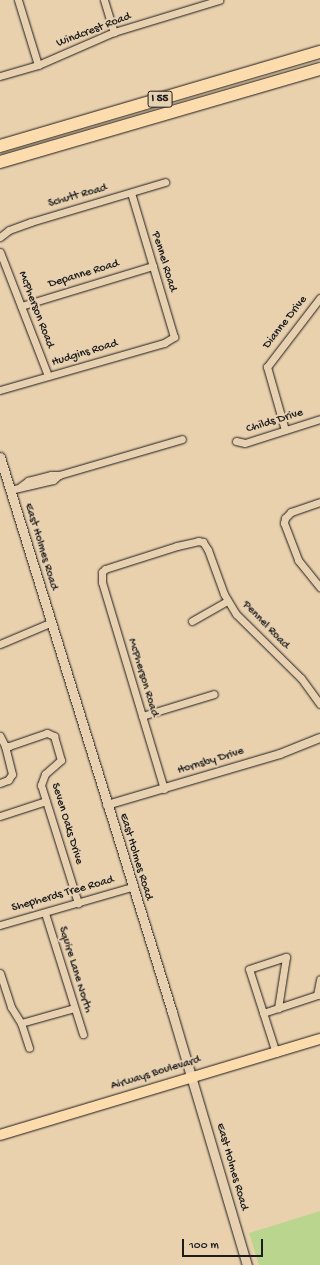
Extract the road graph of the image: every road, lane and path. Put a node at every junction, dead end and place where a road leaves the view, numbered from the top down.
1 (18, 0) edge
2 (104, 0) edge
3 (219, 0) edge
4 (204, 2) edge
5 (114, 32) junction
6 (320, 52) edge
7 (38, 65) junction
8 (320, 69) edge
9 (0, 76) edge
10 (0, 146) edge
11 (0, 162) edge
12 (166, 182) dead end
13 (130, 193) junction
14 (0, 237) edge
15 (0, 252) edge
16 (153, 266) junction
17 (320, 298) edge
18 (21, 306) junction
19 (174, 337) joint
20 (48, 376) junction
21 (0, 390) edge
22 (320, 419) edge
23 (285, 430) junction
24 (182, 439) dead end
25 (236, 441) dead end
26 (0, 457) edge
27 (10, 490) junction
28 (320, 502) edge
29 (102, 572) joint
30 (320, 587) edge
31 (227, 601) junction
32 (192, 621) dead end
33 (50, 623) junction
34 (0, 644) edge
35 (214, 694) dead end
36 (320, 704) edge
37 (142, 716) junction
38 (0, 736) edge
39 (320, 738) edge
40 (5, 746) junction
41 (0, 783) edge
42 (164, 789) junction
43 (46, 801) junction
44 (107, 806) junction
45 (0, 816) edge
46 (132, 887) junction
47 (78, 903) junction
48 (45, 913) junction
49 (0, 925) edge
50 (0, 973) edge
51 (320, 979) edge
52 (3, 992) edge
53 (318, 994) edge
54 (74, 1008) junction
55 (278, 1008) junction
56 (263, 1013) junction
57 (21, 1023) junction
58 (83, 1034) dead end
59 (320, 1039) edge
60 (29, 1048) dead end
61 (276, 1053) junction
62 (192, 1077) junction
63 (0, 1135) edge
64 (247, 1265) edge

1 - 7 street
2 - 5 street
3 - 4 street, Windcrest Road
4 - 5 street, Windcrest Road
5 - 7 street, Windcrest Road
6 - 10 highway, I 55
7 - 9 street, Windcrest Road
8 - 11 highway, I 55
12 - 13 street, Schutt Road
13 - 14 street, Schutt Road
13 - 16 street, Pennel Road
15 - 18 street, McPherson Road
16 - 18 street, Depanne Road
16 - 19 street, Pennel Road
17 - 23 street, Dianne Drive
18 - 20 street, McPherson Road
19 - 20 street, Hudgins Road
20 - 21 street, Hudgins Road
22 - 23 street, Childs Drive
23 - 25 street, Childs Drive
24 - 27 street
26 - 27 main road, East Holmes Road
27 - 33 main road, East Holmes Road
28 - 30 street
29 - 31 street, Pennel Road
29 - 37 street, McPherson Road
31 - 32 street
31 - 36 street, Pennel Road
33 - 34 street
33 - 44 main road, East Holmes Road
35 - 37 street
37 - 42 street, McPherson Road
38 - 40 street
39 - 42 street, Hornsby Drive
40 - 41 street
40 - 43 street, Seven Oaks Drive
42 - 44 street, Hornsby Drive
43 - 45 street
43 - 47 street, Seven Oaks Drive
44 - 46 main road, East Holmes Road
46 - 47 street, Shepherds Tree Road
46 - 62 main road, East Holmes Road
47 - 48 street, Shepherds Tree Road
48 - 49 street, Shepherds Tree Road
48 - 54 street, Squire Lane North
50 - 52 street
51 - 53 street
52 - 57 street
53 - 55 street
54 - 57 street
54 - 58 street, Squire Lane North
55 - 56 street
55 - 56 street
56 - 61 street
57 - 60 street
59 - 61 main road, Airways Boulevard
61 - 62 main road, Airways Boulevard
62 - 63 main road, Airways Boulevard
62 - 64 main road, East Holmes Road

